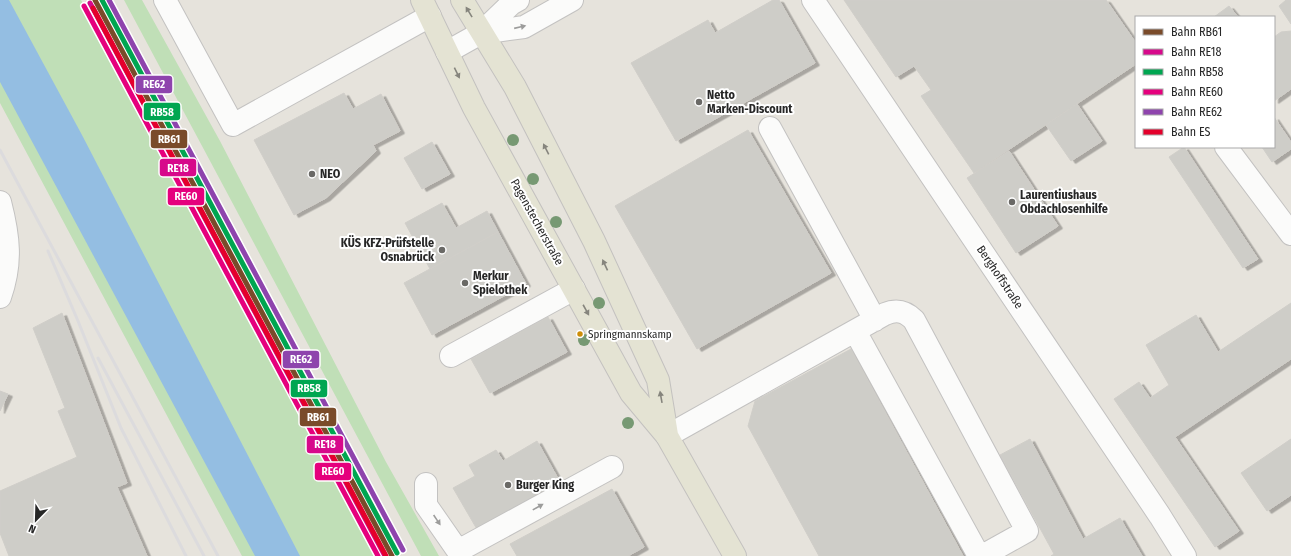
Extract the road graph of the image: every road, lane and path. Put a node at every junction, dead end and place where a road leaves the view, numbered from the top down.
1 (165, 0) edge
2 (462, 0) edge
3 (518, 0) edge
4 (572, 0) edge
5 (813, 0) edge
6 (426, 8) edge
7 (482, 32) junction
8 (447, 52) junction
9 (770, 128) dead end
10 (1227, 148) edge
11 (0, 202) edge
12 (1291, 234) edge
13 (574, 289) junction
14 (0, 297) edge
15 (875, 320) junction
16 (855, 331) junction
17 (451, 356) dead end
18 (667, 436) junction
19 (612, 467) dead end
20 (426, 484) dead end
21 (735, 556) edge
22 (981, 556) edge
23 (1185, 556) edge

1 - 6 street
7 -> 2 main road, Pagenstecherstraße
3 - 7 street
7 -> 4 street
5 - 23 street, Berghoffstraße
6 - 8 main road, Pagenstecherstraße
7 - 8 street
18 -> 7 main road, Pagenstecherstraße
8 -> 13 main road, Pagenstecherstraße
9 - 15 street
10 - 12 street
11 - 14 street
13 - 17 street
13 -> 18 main road, Pagenstecherstraße
15 - 16 street
15 - 22 street
16 - 18 street
16 - 22 street
18 - 21 main road, Pagenstecherstraße
20 -> 19 street

